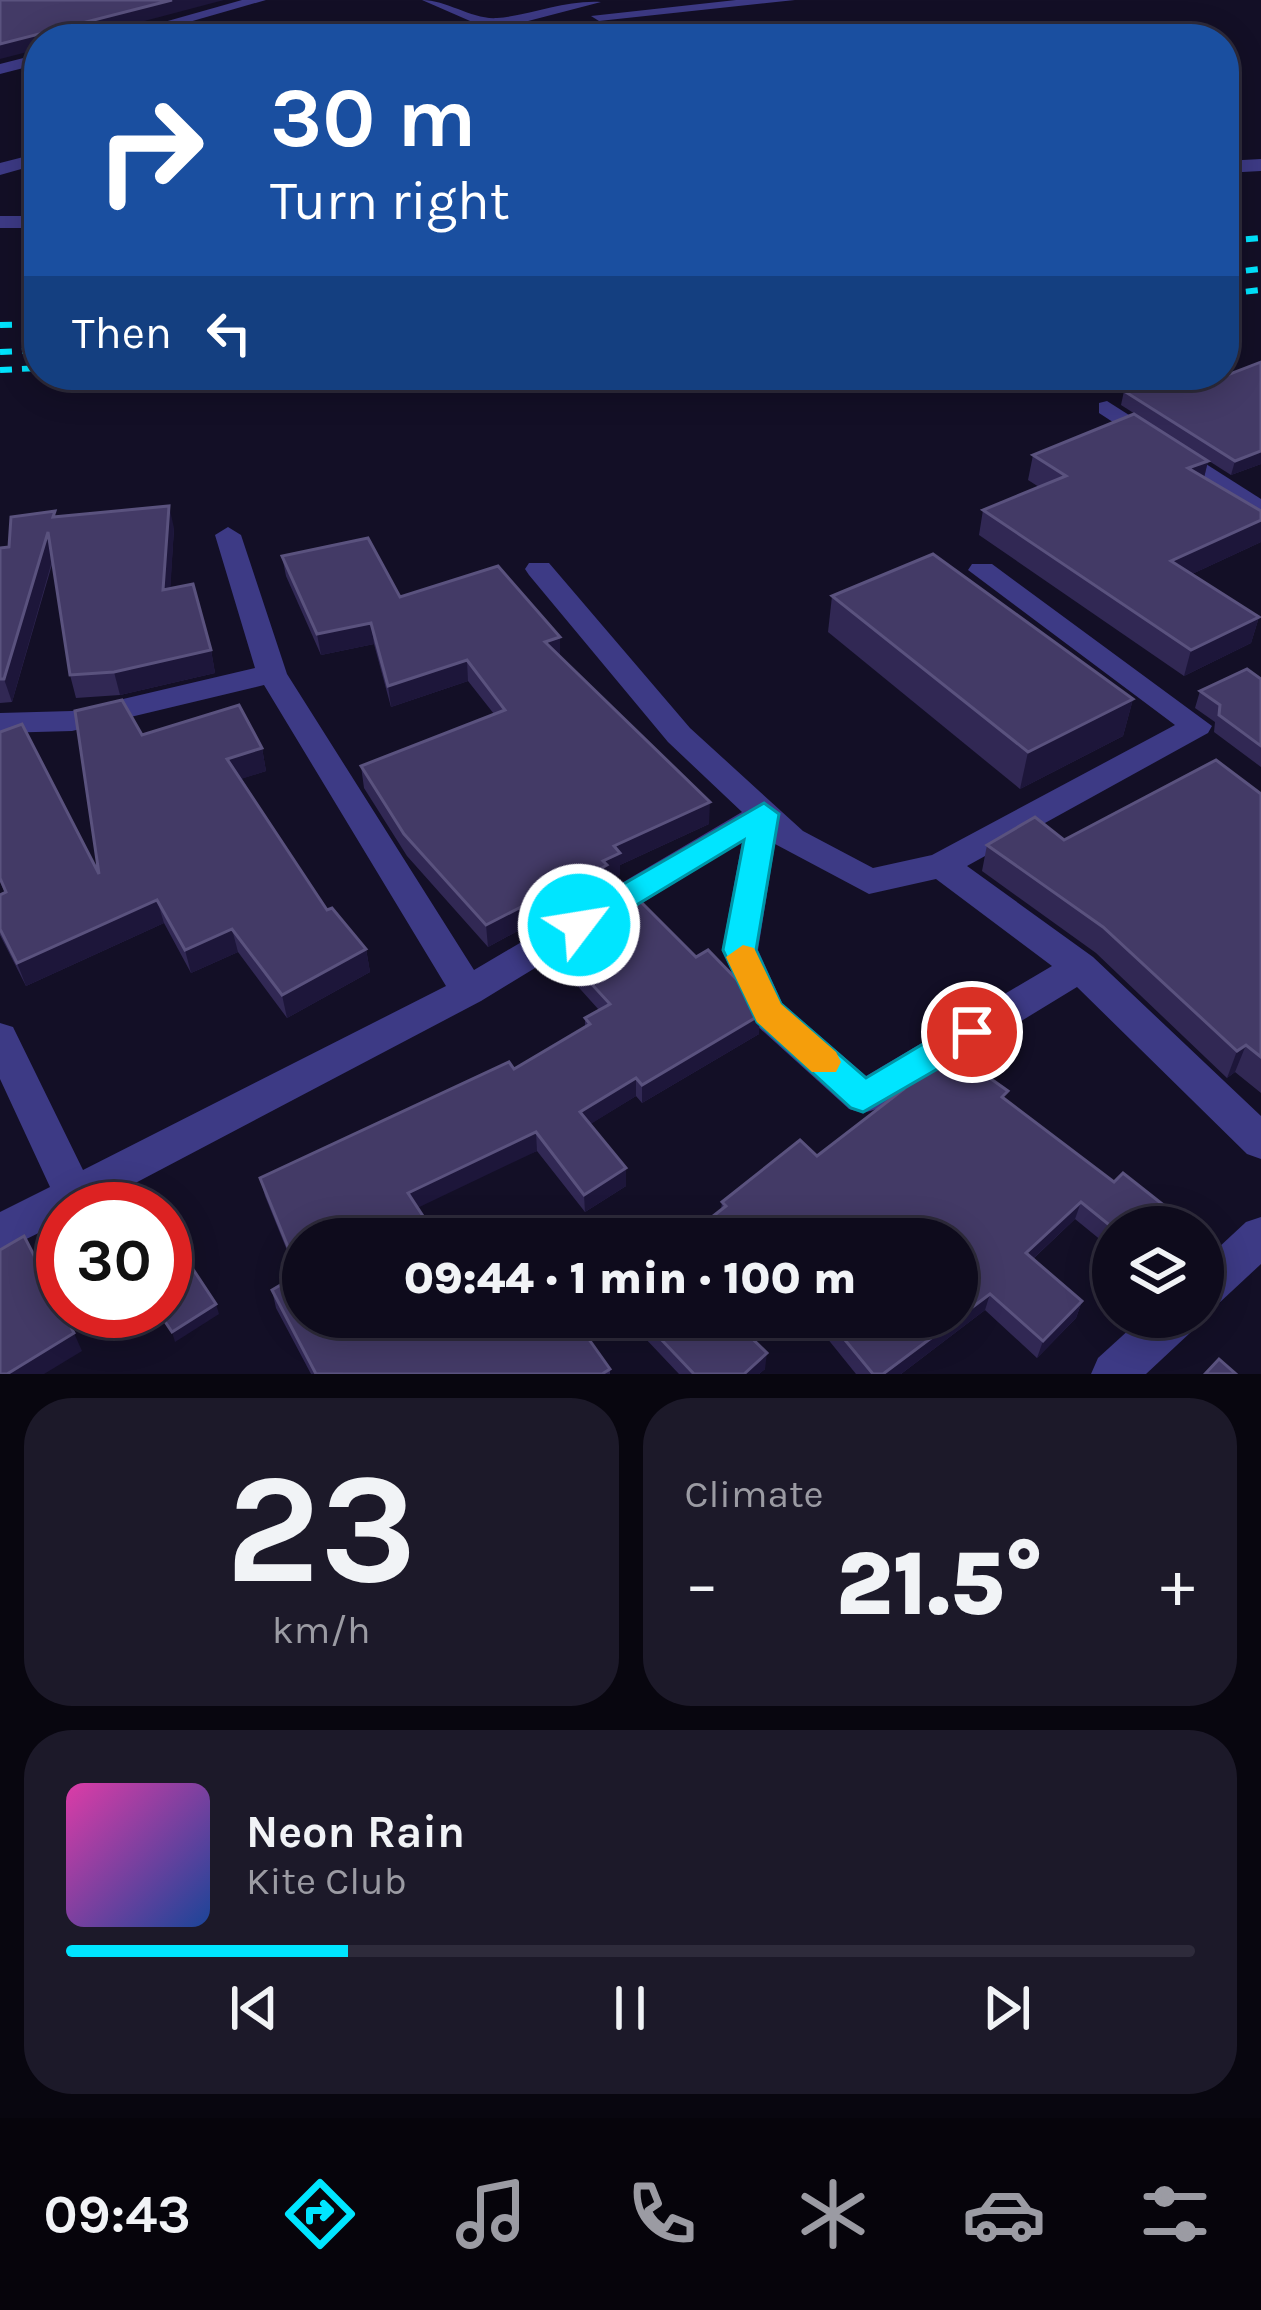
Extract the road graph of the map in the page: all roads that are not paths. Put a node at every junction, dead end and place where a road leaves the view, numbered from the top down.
1 (259, 0) edge
2 (429, 0) edge
3 (788, 0) edge
4 (595, 6) edge
5 (169, 24) edge
6 (491, 24) joint
7 (1107, 408) dead end
8 (1261, 511) edge
9 (228, 536) dead end
10 (539, 568) dead end
11 (982, 570) dead end
12 (272, 674) junction
13 (0, 723) edge
14 (764, 814) junction
15 (941, 866) junction
16 (1080, 967) junction
17 (468, 991) junction
18 (0, 1038) edge
19 (1261, 1142) edge
20 (68, 1182) edge
21 (93, 1182) edge
22 (36, 1213) edge
23 (0, 1233) edge
24 (1261, 1236) edge
25 (1224, 1271) edge
26 (1153, 1338) edge
27 (1114, 1374) edge

1 - 5 street
2 - 6 street
3 - 4 street
4 - 6 street
7 - 8 street
9 - 12 street
10 - 14 street
11 - 15 street
12 - 13 street
12 - 17 street
14 - 15 street
14 - 16 street
14 - 17 street
15 - 16 street
16 - 19 street
17 - 21 street
18 - 20 street
22 - 23 street
24 - 25 street
26 - 27 street

